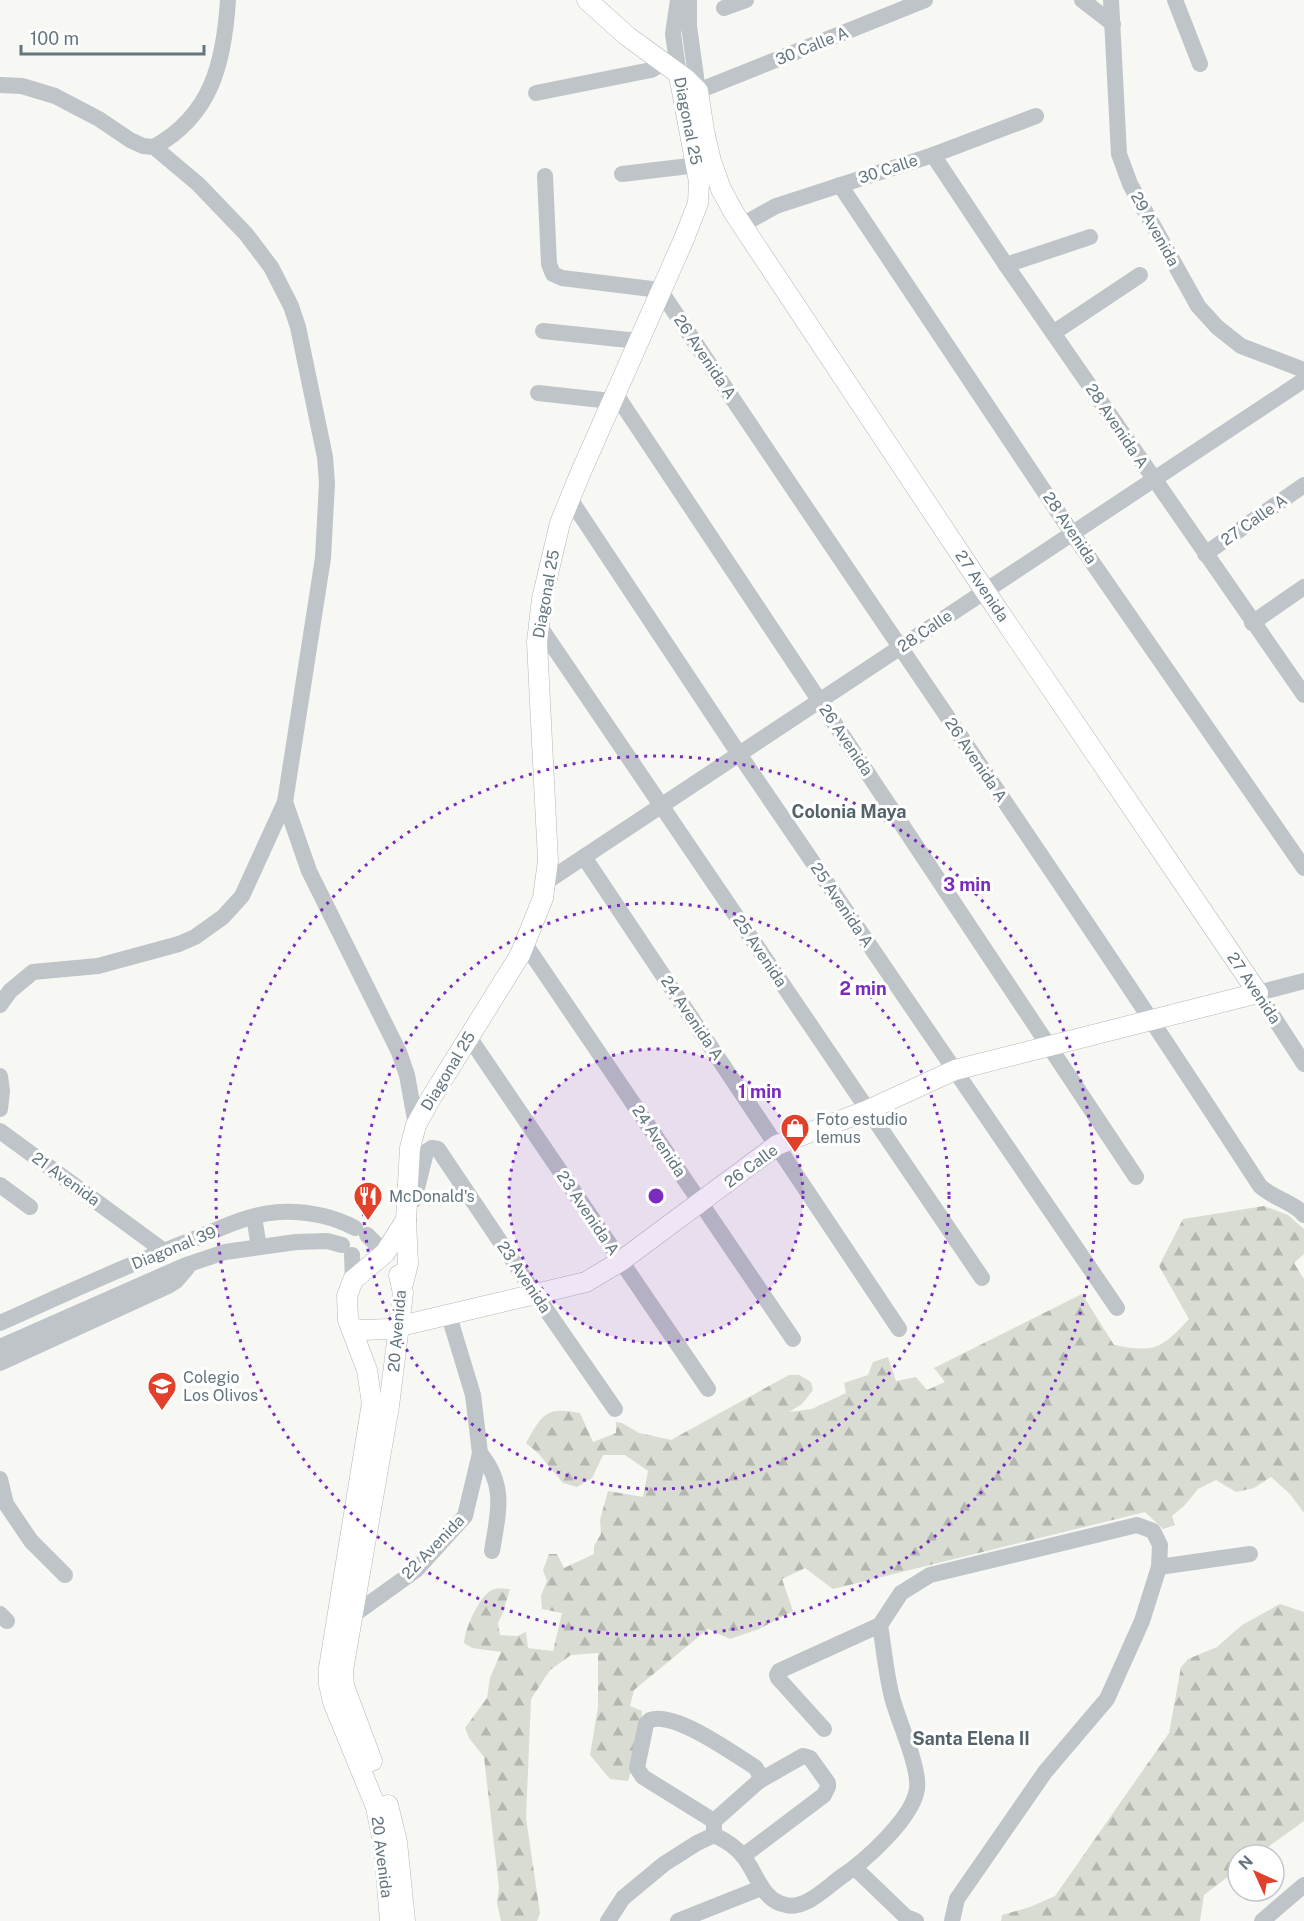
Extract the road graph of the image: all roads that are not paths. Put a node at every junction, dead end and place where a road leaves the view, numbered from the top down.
1 (228, 0) edge
2 (586, 0) edge
3 (678, 0) edge
4 (689, 0) edge
5 (746, 0) edge
6 (925, 0) edge
7 (1082, 0) edge
8 (1111, 0) edge
9 (1175, 0) edge
10 (724, 8) dead end
11 (1113, 24) junction
12 (663, 63) junction
13 (1200, 64) dead end
14 (679, 75) junction
15 (0, 85) edge
16 (698, 91) junction
17 (536, 93) dead end
18 (1036, 116) dead end
19 (154, 147) junction
20 (933, 155) junction
21 (698, 165) junction
22 (622, 174) dead end
23 (545, 176) dead end
24 (840, 185) junction
25 (721, 189) junction
26 (699, 192) junction
27 (742, 225) junction
28 (1090, 237) dead end
29 (1006, 265) junction
30 (1140, 275) dead end
31 (660, 290) junction
32 (543, 331) dead end
33 (1053, 333) junction
34 (638, 341) junction
35 (1304, 370) edge
36 (1304, 380) edge
37 (538, 393) dead end
38 (613, 397) junction
39 (1153, 479) junction
40 (1304, 485) edge
41 (570, 500) junction
42 (1072, 533) junction
43 (1205, 554) junction
44 (1304, 587) edge
45 (986, 591) junction
46 (1252, 623) junction
47 (538, 624) junction
48 (899, 648) junction
49 (1304, 695) edge
50 (819, 701) junction
51 (739, 754) junction
52 (285, 802) junction
53 (662, 806) junction
54 (584, 857) junction
55 (1304, 868) edge
56 (546, 882) junction
57 (525, 944) junction
58 (1304, 981) edge
59 (1258, 993) junction
60 (0, 1005) edge
61 (1153, 1021) junction
62 (469, 1037) junction
63 (1050, 1047) junction
64 (1304, 1064) edge
65 (955, 1070) junction
66 (0, 1076) edge
67 (0, 1109) edge
68 (868, 1110) junction
69 (416, 1125) junction
70 (0, 1131) edge
71 (777, 1145) junction
72 (1136, 1177) dead end
73 (0, 1185) edge
74 (701, 1203) junction
75 (30, 1207) dead end
76 (298, 1213) junction
77 (1304, 1215) edge
78 (254, 1218) junction
79 (406, 1220) junction
80 (132, 1228) junction
81 (296, 1242) junction
82 (259, 1247) junction
83 (164, 1251) junction
84 (385, 1253) junction
85 (621, 1261) junction
86 (191, 1262) junction
87 (131, 1265) junction
88 (982, 1278) dead end
89 (352, 1280) junction
90 (402, 1287) junction
91 (536, 1296) junction
92 (1118, 1308) dead end
93 (449, 1316) junction
94 (0, 1323) edge
95 (400, 1326) junction
96 (351, 1328) junction
97 (899, 1329) dead end
98 (793, 1339) dead end
99 (0, 1347) edge
100 (0, 1363) edge
101 (708, 1389) dead end
102 (615, 1409) dead end
103 (480, 1453) junction
104 (0, 1479) edge
105 (492, 1551) dead end
106 (1250, 1554) dead end
107 (1159, 1567) junction
108 (65, 1575) dead end
109 (352, 1616) junction
110 (880, 1625) junction
111 (824, 1729) dead end
112 (759, 1781) junction
113 (714, 1828) junction
114 (743, 1856) junction
115 (855, 1868) junction
116 (1304, 1885) edge
117 (761, 1888) junction
118 (390, 1921) edge
119 (405, 1921) edge
120 (608, 1921) edge
121 (678, 1921) edge
122 (916, 1921) edge
123 (952, 1921) edge
124 (1262, 1921) edge

1 - 19 street
2 - 12 main road
3 - 14 street, Diagonal 25
4 - 16 street, Diagonal 25
5 - 10 street
6 - 16 street, 30 Calle A
7 - 11 street
8 - 11 street, 29 Avenida
9 - 13 street
11 - 35 street, 29 Avenida
12 - 14 main road
12 - 17 street
14 - 16 main road
14 - 21 main road, Diagonal 25
15 - 19 street
16 - 25 main road, 27 Avenida
18 - 20 street, 30 Calle
19 - 52 street
20 - 24 street, 30 Calle
20 - 29 street, 28 Avenida A
21 - 22 street
21 - 26 main road, Diagonal 25
23 - 31 street
24 - 27 street, 30 Calle
24 - 42 street, 28 Avenida
25 - 26 main road
25 - 27 main road, 27 Avenida
26 - 31 main road, Diagonal 25
27 - 45 main road, 27 Avenida
28 - 29 street
29 - 33 street, 28 Avenida A
30 - 33 street
31 - 34 main road, Diagonal 25
31 - 48 street, 26 Avenida A
32 - 34 street
33 - 39 street, 28 Avenida A
34 - 38 main road, Diagonal 25
36 - 39 street, 28 Calle
37 - 38 street
38 - 41 main road, Diagonal 25
38 - 50 street, 26 Avenida
39 - 42 street, 28 Calle
39 - 43 street, 28 Avenida A
40 - 43 street, 27 Calle A
41 - 47 main road, Diagonal 25
41 - 51 street, 25 Avenida A
42 - 45 street, 28 Calle
42 - 55 street, 28 Avenida
43 - 46 street, 28 Avenida A
44 - 46 street
45 - 48 street, 28 Calle
45 - 59 main road, 27 Avenida
46 - 49 street, 28 Avenida A
47 - 53 street, 25 Avenida
47 - 56 main road, Diagonal 25
48 - 50 street, 28 Calle
48 - 61 street, 26 Avenida A
50 - 51 street, 28 Calle
50 - 63 street, 26 Avenida
51 - 53 street, 28 Calle
51 - 65 street, 25 Avenida A
52 - 60 street
52 - 69 street
53 - 54 street, 28 Calle
53 - 68 street, 25 Avenida
54 - 56 street, 28 Calle
54 - 71 street, 24 Avenida A
56 - 57 main road, Diagonal 25
57 - 62 main road, Diagonal 25
57 - 74 street, 24 Avenida
58 - 59 street, 26 Calle
59 - 61 main road, 26 Calle
59 - 64 street, 27 Avenida
61 - 63 main road, 26 Calle
61 - 77 street, 26 Avenida A
62 - 69 main road, Diagonal 25
62 - 85 street, 23 Avenida A
63 - 65 main road, 26 Calle
63 - 72 street, 26 Avenida
65 - 68 main road, 26 Calle
65 - 92 street, 25 Avenida A
66 - 67 street
68 - 71 main road, 26 Calle
68 - 88 street, 25 Avenida
69 - 79 main road, Diagonal 25
70 - 80 street, 21 Avenida
71 - 74 main road, 26 Calle
71 - 97 street, 24 Avenida A
73 - 75 street
74 - 85 main road, 26 Calle
74 - 98 street, 24 Avenida
76 - 78 street, Diagonal 39
76 - 81 street
76 - 84 street, Diagonal 39
78 - 82 street
78 - 83 street, Diagonal 39
79 - 84 main road, Diagonal 25
79 - 90 main road, Diagonal 25
79 - 91 street, 23 Avenida
80 - 83 street, 21 Avenida
80 - 87 street
81 - 82 street, Diagonal 39
81 - 89 street, Diagonal 39
82 - 86 street, Diagonal 39
83 - 87 street, Diagonal 39
84 - 89 main road
84 - 90 main road, 20 Avenida
85 - 91 main road, 26 Calle
85 - 101 street, 23 Avenida A
86 - 99 street, Diagonal 39
86 - 100 street
87 - 94 street, Diagonal 39
89 - 96 main road, 20 Avenida
90 - 95 main road, 20 Avenida
91 - 93 main road, 26 Calle
91 - 102 street, 23 Avenida
93 - 95 main road, 26 Calle
93 - 103 street, 22 Avenida
95 - 96 main road, 26 Calle
95 - 109 main road, 20 Avenida
96 - 118 main road, 20 Avenida
103 - 105 street
103 - 109 street, 22 Avenida
104 - 108 street
106 - 107 street
107 - 110 street
107 - 123 street
109 - 119 main road, 20 Avenida
110 - 111 street
110 - 115 street
112 - 113 street
112 - 113 street
112 - 114 street
113 - 114 street
113 - 120 street
114 - 117 street
115 - 117 street
115 - 122 street
116 - 124 street
117 - 121 street

